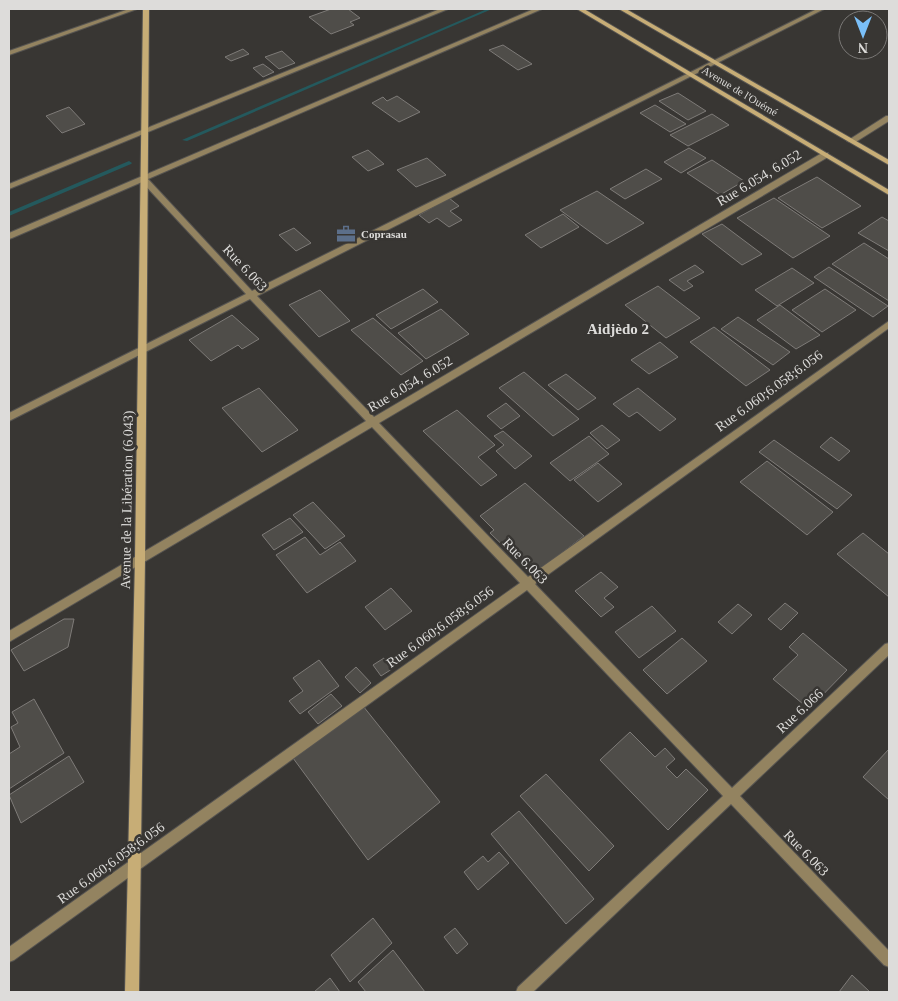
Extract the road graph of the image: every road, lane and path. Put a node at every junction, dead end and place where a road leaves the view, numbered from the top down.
1 (134, 9) edge
2 (146, 9) edge
3 (445, 9) edge
4 (539, 9) edge
5 (580, 9) edge
6 (622, 9) edge
7 (821, 9) edge
8 (9, 53) edge
9 (713, 62) junction
10 (690, 75) junction
11 (889, 118) edge
12 (144, 130) junction
13 (850, 141) junction
14 (825, 155) junction
15 (889, 163) edge
16 (143, 178) junction
17 (9, 187) edge
18 (889, 193) edge
19 (9, 236) edge
20 (251, 295) junction
21 (889, 324) edge
22 (142, 352) junction
23 (9, 417) edge
24 (373, 422) junction
25 (140, 559) junction
26 (527, 583) junction
27 (9, 637) edge
28 (889, 648) edge
29 (732, 796) junction
30 (134, 865) junction
31 (9, 955) edge
32 (889, 960) edge
33 (132, 992) edge
34 (523, 992) edge

1 - 8 street
2 - 12 main road, Avenue de la Libération (6.043)
3 - 12 street
4 - 16 street
5 - 10 main road, Avenue de l'Ouémé
6 - 9 main road, Avenue de l'Ouémé
7 - 9 street
9 - 10 street
9 - 13 main road, Avenue de l'Ouémé
10 - 14 main road, Avenue de l'Ouémé
10 - 20 street
11 - 13 street
12 - 16 main road, Avenue de la Libération (6.043)
12 - 17 street
13 - 15 main road, Avenue de l'Ouémé
14 - 18 main road, Avenue de l'Ouémé
14 - 24 street, Rue 6.054, 6.052
16 - 19 street
16 - 20 street, Rue 6.063
16 - 22 main road, Avenue de la Libération (6.043)
20 - 22 street
20 - 24 street, Rue 6.063
21 - 26 street, Rue 6.060;6.058;6.056
22 - 23 street
22 - 25 main road, Avenue de la Libération (6.043)
24 - 25 street, Rue 6.054, 6.052
24 - 26 street, Rue 6.063
25 - 27 street, Rue 6.054, 6.052
25 - 30 main road, Avenue de la Libération (6.043)
26 - 29 street, Rue 6.063
26 - 30 street, Rue 6.060;6.058;6.056
28 - 29 street, Rue 6.066
29 - 32 street, Rue 6.063
29 - 34 street, Rue 6.066
30 - 31 street, Rue 6.060;6.058;6.056
30 - 33 main road, Avenue de la Libération (6.043)

